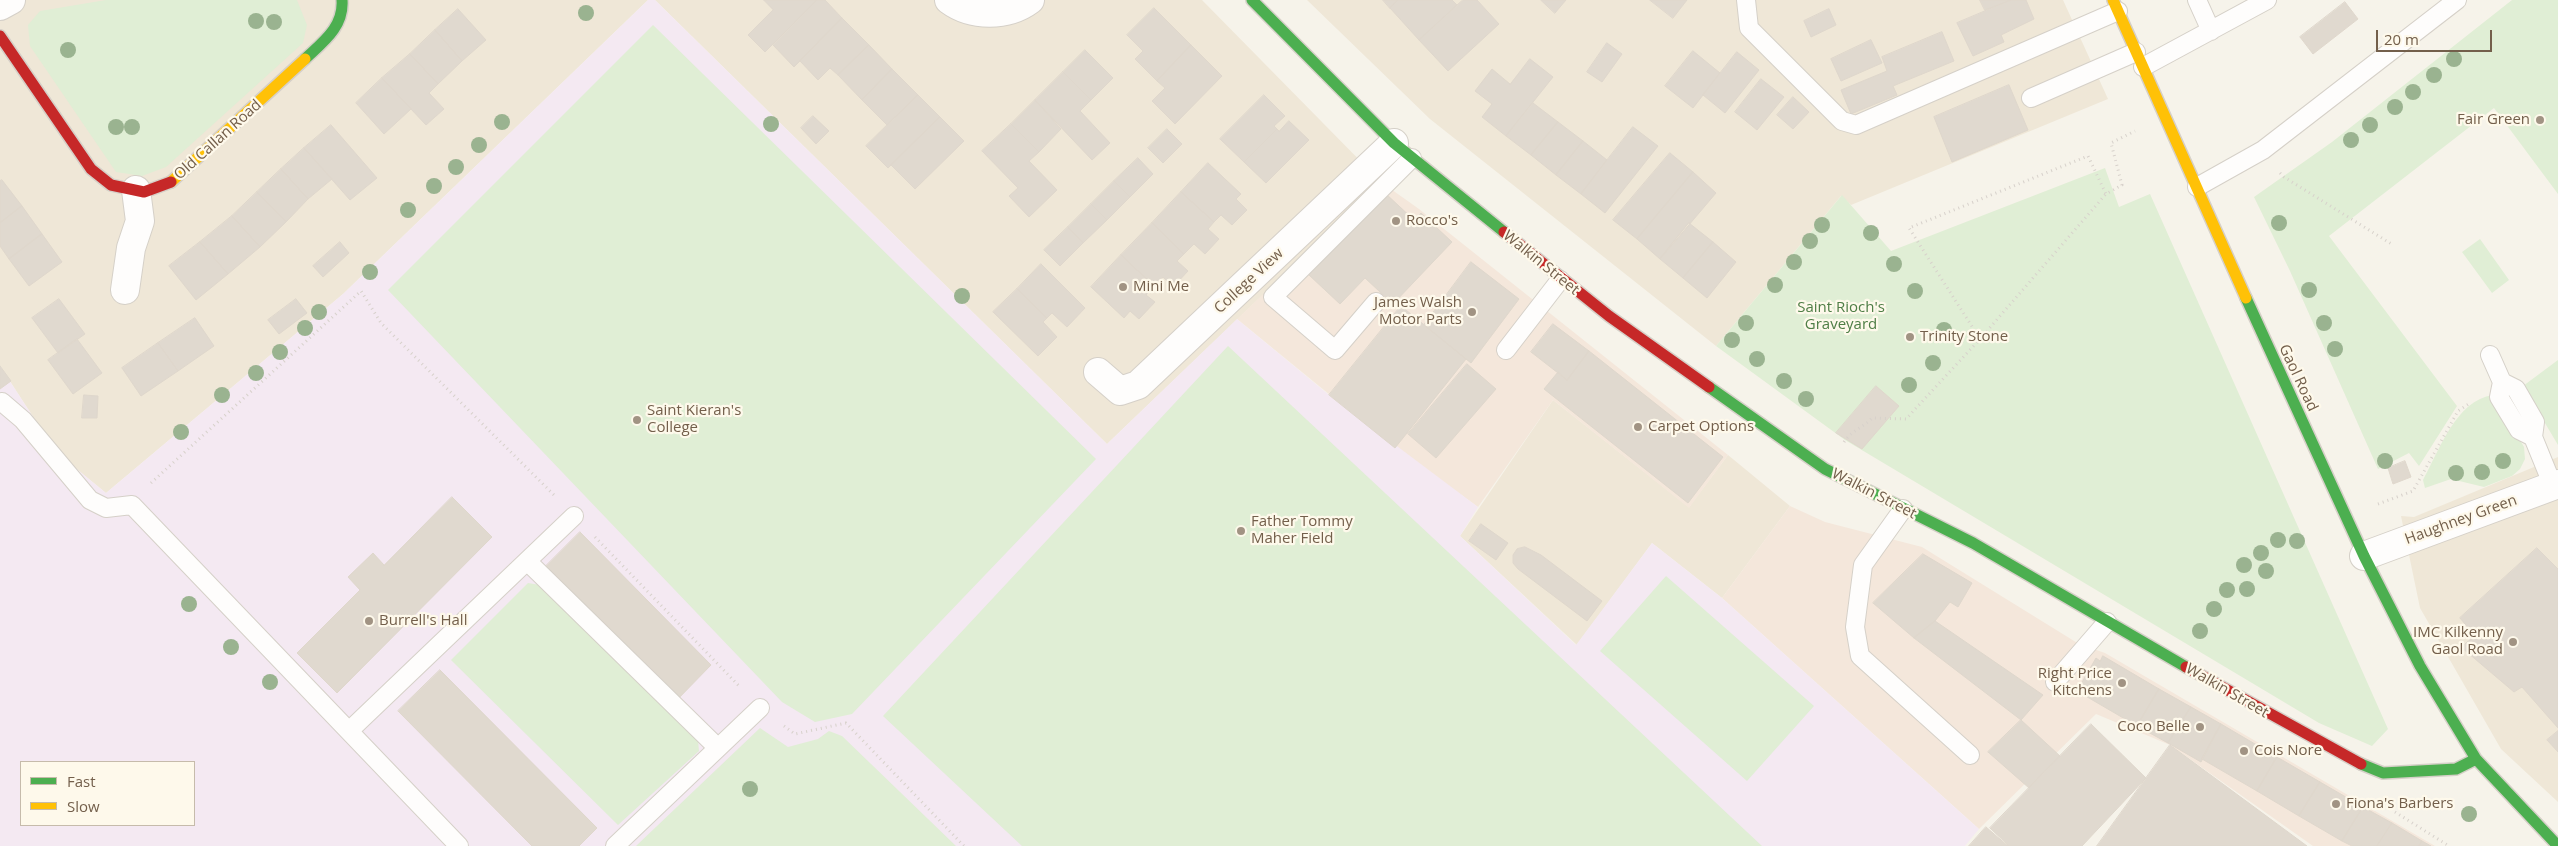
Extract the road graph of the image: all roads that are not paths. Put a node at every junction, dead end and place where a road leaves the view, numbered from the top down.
1 (11, 0) edge
2 (342, 0) edge
3 (949, 0) edge
4 (1030, 0) edge
5 (1252, 0) edge
6 (1746, 0) edge
7 (2197, 0) edge
8 (2267, 0) edge
9 (2456, 0) edge
10 (2115, 5) edge
11 (0, 6) edge
12 (2211, 31) junction
13 (0, 36) edge
14 (2139, 59) junction
15 (2030, 98) dead end
16 (1403, 151) junction
17 (2197, 188) junction
18 (136, 190) junction
19 (1560, 280) junction
20 (125, 290) dead end
21 (1376, 302) dead end
22 (1506, 350) dead end
23 (2490, 355) dead end
24 (1098, 372) dead end
25 (2, 402) dead end
26 (2556, 485) edge
27 (1903, 508) junction
28 (574, 516) dead end
29 (2364, 556) junction
30 (527, 561) junction
31 (2107, 622) junction
32 (2055, 682) dead end
33 (760, 708) road end
34 (349, 731) junction
35 (718, 748) junction
36 (1970, 755) dead end
37 (2476, 759) junction
38 (459, 846) edge
39 (616, 846) edge
40 (2558, 846) edge

1 - 11 street
2 - 18 street, Old Callan Road
3 - 4 street
5 - 16 street, Walkin Street
6 - 10 lane
7 - 12 lane
8 - 12 lane
9 - 17 lane
10 - 14 street, Gaol Road
12 - 14 lane
13 - 18 street, Old Callan Road
14 - 15 lane
14 - 17 street, Gaol Road
16 - 19 street, Walkin Street
16 - 21 lane
16 - 24 street, College View
17 - 29 street, Gaol Road
18 - 20 street
19 - 22 lane
19 - 27 street, Walkin Street
23 - 26 lane
25 - 34 lane
26 - 29 street, Haughney Green
27 - 31 street, Walkin Street
27 - 36 lane
28 - 30 lane
29 - 37 street, Gaol Road
30 - 34 lane
30 - 35 lane
31 - 32 lane
31 - 37 street, Walkin Street
33 - 35 lane
34 - 38 lane
35 - 39 lane
37 - 40 street

